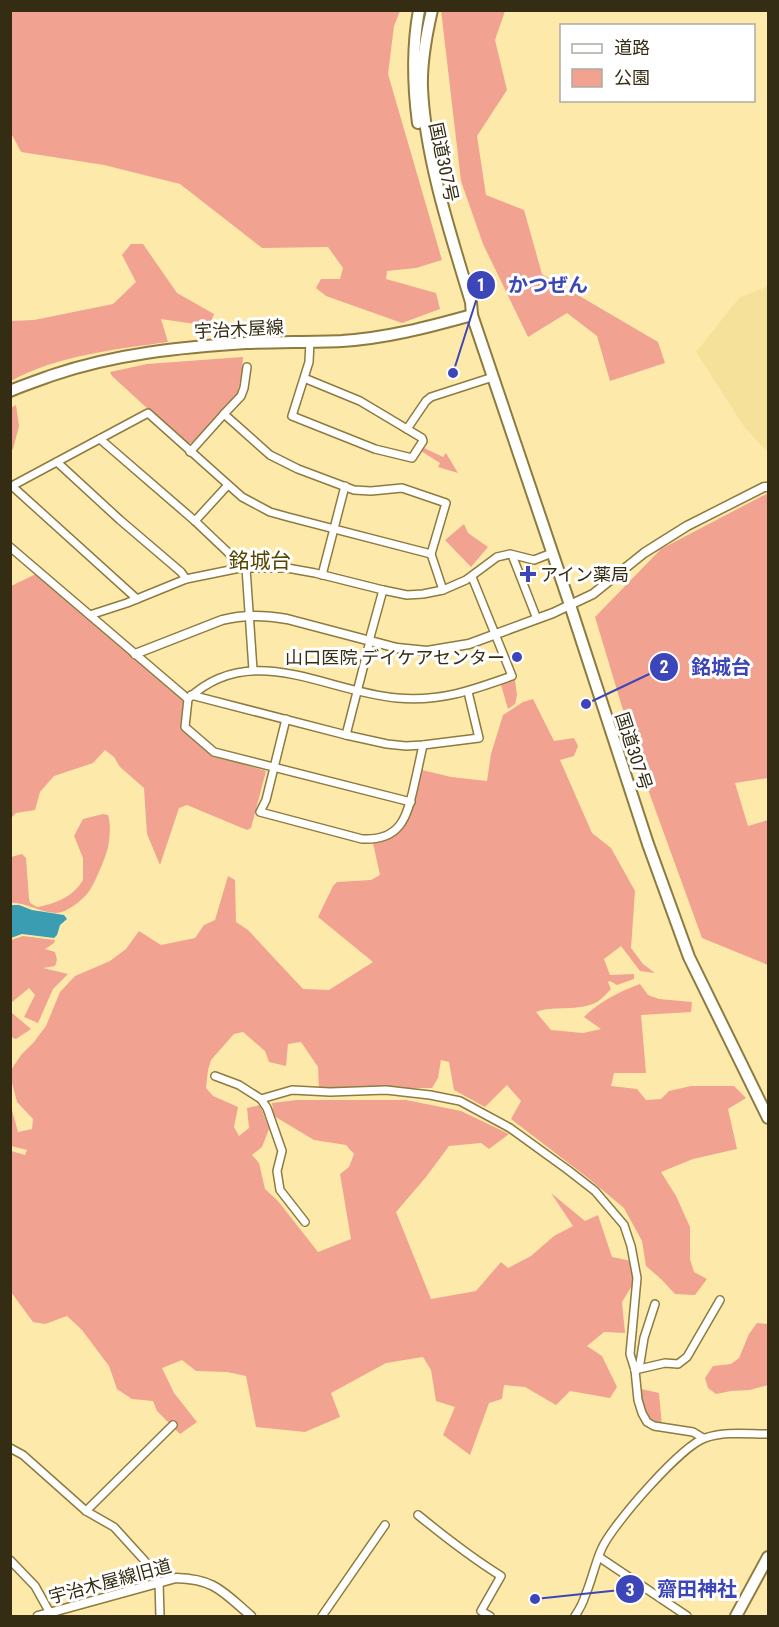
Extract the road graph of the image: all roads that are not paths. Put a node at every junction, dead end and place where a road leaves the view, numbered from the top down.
1 (419, 10) edge
2 (432, 10) edge
3 (472, 315) junction
4 (310, 341) junction
5 (247, 367) dead end
6 (493, 377) junction
7 (304, 378) junction
8 (10, 391) edge
9 (224, 414) junction
10 (408, 429) junction
11 (100, 439) junction
12 (190, 452) junction
13 (57, 462) junction
14 (11, 486) edge
15 (227, 486) junction
16 (345, 486) junction
17 (768, 487) edge
18 (195, 521) junction
19 (334, 530) junction
20 (10, 547) edge
21 (552, 553) junction
22 (431, 554) junction
23 (512, 555) junction
24 (243, 568) junction
25 (322, 575) junction
26 (472, 576) junction
27 (186, 579) junction
28 (383, 590) junction
29 (442, 590) junction
30 (137, 599) junction
31 (570, 606) junction
32 (90, 615) junction
33 (249, 616) junction
34 (537, 619) junction
35 (496, 635) junction
36 (369, 641) junction
37 (135, 654) junction
38 (253, 670) junction
39 (357, 690) junction
40 (468, 692) junction
41 (189, 697) junction
42 (286, 719) junction
43 (346, 735) junction
44 (423, 745) junction
45 (274, 766) junction
46 (411, 802) junction
47 (214, 1076) dead end
48 (261, 1100) junction
49 (768, 1118) edge
50 (304, 1222) dead end
51 (720, 1300) dead end
52 (656, 1304) dead end
53 (635, 1370) junction
54 (173, 1425) dead end
55 (768, 1434) edge
56 (704, 1438) junction
57 (12, 1452) edge
58 (86, 1511) junction
59 (418, 1515) dead end
60 (385, 1525) dead end
61 (599, 1557) junction
62 (768, 1557) edge
63 (10, 1560) edge
64 (159, 1582) junction
65 (50, 1613) junction
66 (38, 1617) edge
67 (160, 1617) edge
68 (250, 1617) edge
69 (322, 1617) edge
70 (490, 1617) edge
71 (575, 1617) edge
72 (687, 1617) edge
73 (736, 1617) edge

1 - 3 main road, 国道307号
2 - 3 main road, 国道307号
3 - 4 main road, 宇治木屋線
3 - 6 main road, 国道307号
4 - 7 street
4 - 8 main road, 宇治木屋線
5 - 9 street
6 - 10 street
6 - 21 main road, 国道307号
7 - 10 street
7 - 10 street
9 - 12 street
9 - 16 street
11 - 12 street
11 - 13 street
11 - 18 street
12 - 15 street
13 - 14 street
13 - 27 street
14 - 30 street
15 - 18 street
15 - 19 street
16 - 19 street
16 - 22 street
17 - 31 street
18 - 24 street
19 - 22 street
19 - 25 street
20 - 32 street
21 - 23 street
21 - 31 main road, 国道307号
22 - 29 street
23 - 26 street
23 - 34 street
24 - 25 street
24 - 27 street
24 - 33 street
25 - 28 street
26 - 29 street
26 - 35 street
27 - 30 street
28 - 29 street
28 - 36 street
30 - 32 street
31 - 34 street
31 - 49 main road, 国道307号
32 - 37 street
33 - 36 street
33 - 37 street
33 - 38 street
34 - 35 street
35 - 36 street
35 - 40 street
36 - 39 street
37 - 41 street
38 - 39 street
38 - 41 street
39 - 40 street
39 - 43 street
40 - 44 street
41 - 42 street
41 - 45 street
42 - 43 street
42 - 45 street
43 - 44 street
44 - 46 street
45 - 46 street
45 - 46 street
47 - 48 street
48 - 50 street
48 - 53 street
51 - 53 street
52 - 53 street
53 - 56 street
54 - 58 street
55 - 56 street
56 - 61 street
57 - 58 street
58 - 64 street
59 - 70 street
60 - 69 street
61 - 71 street
61 - 72 street
62 - 73 main road
63 - 65 street
64 - 65 street, 宇治木屋線旧道
64 - 67 street
64 - 68 street, 宇治木屋線旧道
65 - 66 street, 宇治木屋線旧道

